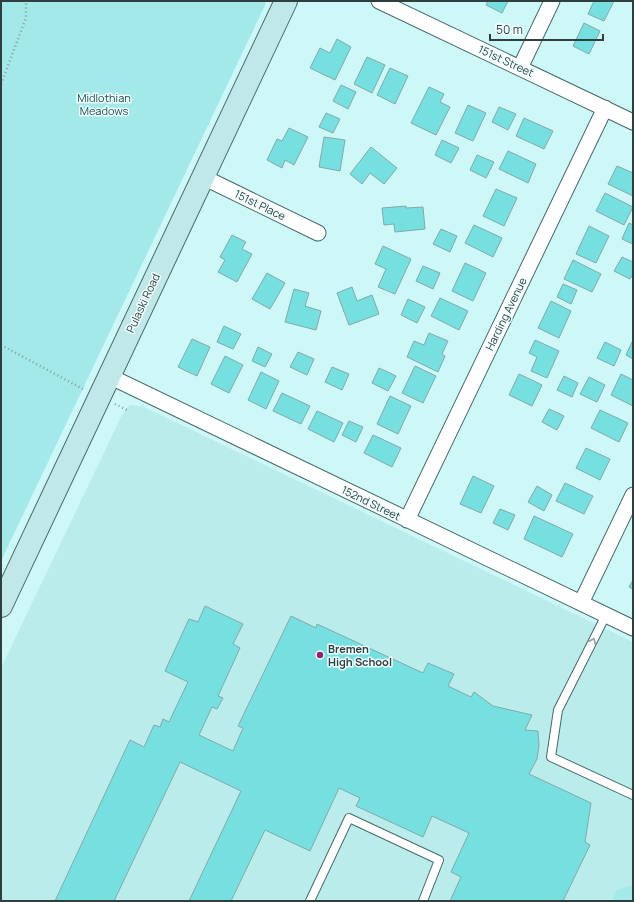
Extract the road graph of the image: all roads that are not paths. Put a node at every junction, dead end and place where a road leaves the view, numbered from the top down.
1 (286, 1) edge
2 (378, 1) edge
3 (552, 1) edge
4 (520, 68) junction
5 (605, 108) junction
6 (633, 122) edge
7 (203, 177) junction
8 (318, 233) dead end
9 (109, 376) junction
10 (633, 495) edge
11 (407, 520) junction
12 (581, 603) junction
13 (1, 606) edge
14 (606, 615) junction
15 (633, 628) edge
16 (633, 795) edge
17 (310, 901) edge
18 (423, 901) edge

1 - 7 main road, Pulaski Road
2 - 4 street, 151st Street
3 - 4 street
4 - 5 street, 151st Street
5 - 6 street, 151st Street
5 - 11 street, Harding Avenue
7 - 8 street, 151st Place
7 - 9 main road, Pulaski Road
9 - 11 street, 152nd Street
9 - 13 main road, Pulaski Road
10 - 12 street
11 - 12 street, 152nd Street
12 - 14 street, 152nd Street
14 - 15 street, 152nd Street
16 -> 14 lane
17 - 18 lane

